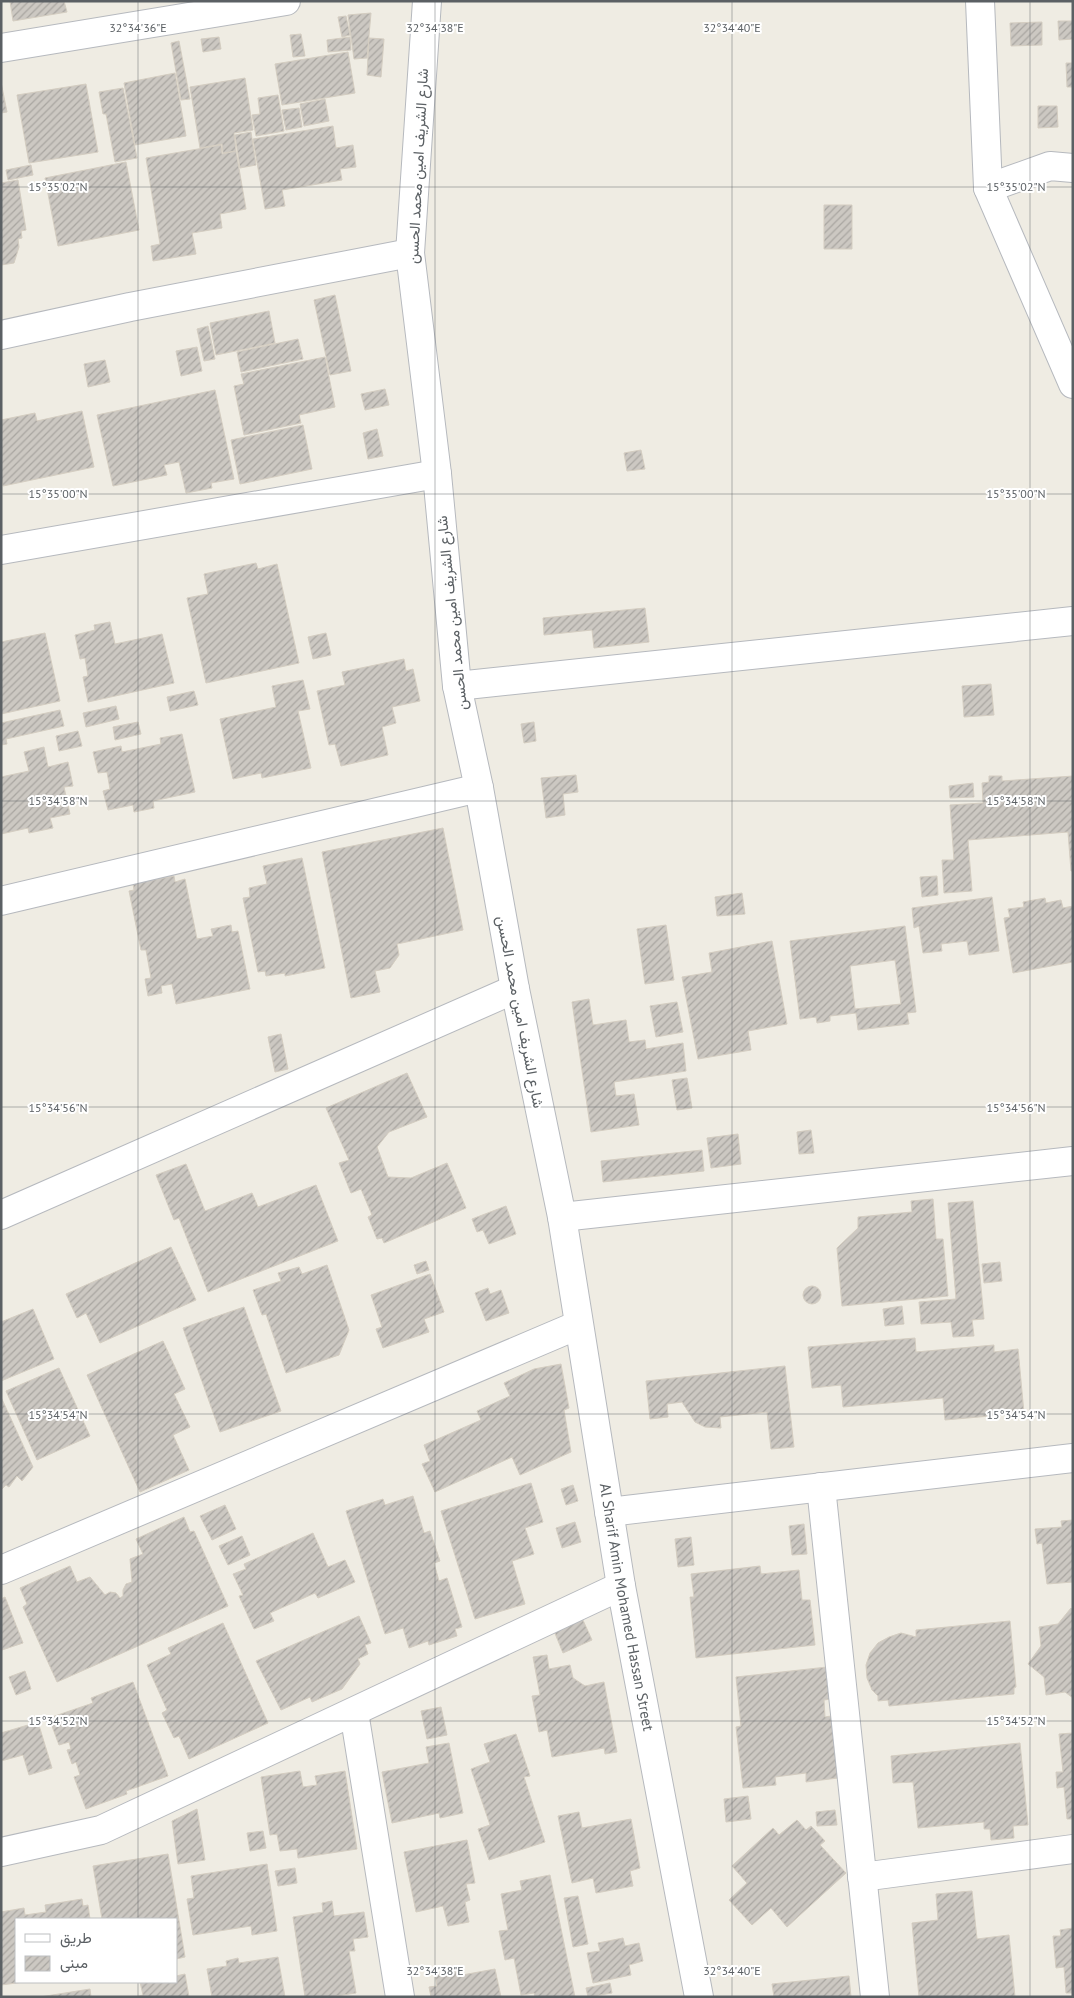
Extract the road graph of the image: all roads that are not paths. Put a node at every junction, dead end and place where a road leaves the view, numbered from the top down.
1 (286, 1) edge
2 (427, 1) edge
3 (980, 1) edge
4 (1, 48) edge
5 (1073, 168) edge
6 (988, 188) junction
7 (410, 253) junction
8 (1, 335) edge
9 (1073, 384) edge
10 (437, 474) junction
11 (1, 550) edge
12 (1073, 621) edge
13 (457, 686) junction
14 (479, 788) junction
15 (1, 900) edge
16 (514, 989) junction
17 (1073, 1160) edge
18 (1, 1215) edge
19 (562, 1217) junction
20 (578, 1325) junction
21 (1073, 1458) edge
22 (821, 1487) junction
23 (609, 1512) junction
24 (1, 1570) edge
25 (621, 1586) junction
26 (354, 1712) junction
27 (1073, 1849) edge
28 (1, 1852) edge
29 (862, 1877) junction
30 (400, 1997) edge
31 (699, 1997) edge
32 (875, 1997) edge

1 - 4 street
2 - 7 street, شارع الشريف امين محمد الحسن
3 - 6 street
5 - 6 street
6 - 9 street
7 - 8 street
7 - 10 street, شارع الشريف امين محمد الحسن
10 - 11 street
10 - 13 street, شارع الشريف امين محمد الحسن
12 - 13 street
13 - 14 street, شارع الشريف امين محمد الحسن
14 - 15 street
14 - 16 street, شارع الشريف امين محمد الحسن
16 - 18 street
16 - 19 street, شارع الشريف امين محمد الحسن
17 - 19 street
19 - 20 street, Al Sharif Amin Mohamed Hassan Street
20 - 23 street, Al Sharif Amin Mohamed Hassan Street
20 - 24 street
21 - 22 street
22 - 23 street
22 - 29 street
23 - 25 street, Al Sharif Amin Mohamed Hassan Street
25 - 26 street
25 - 31 street, Al Sharif Amin Mohamed Hassan Street
26 - 28 street
26 - 30 street
27 - 29 street
29 - 32 street

